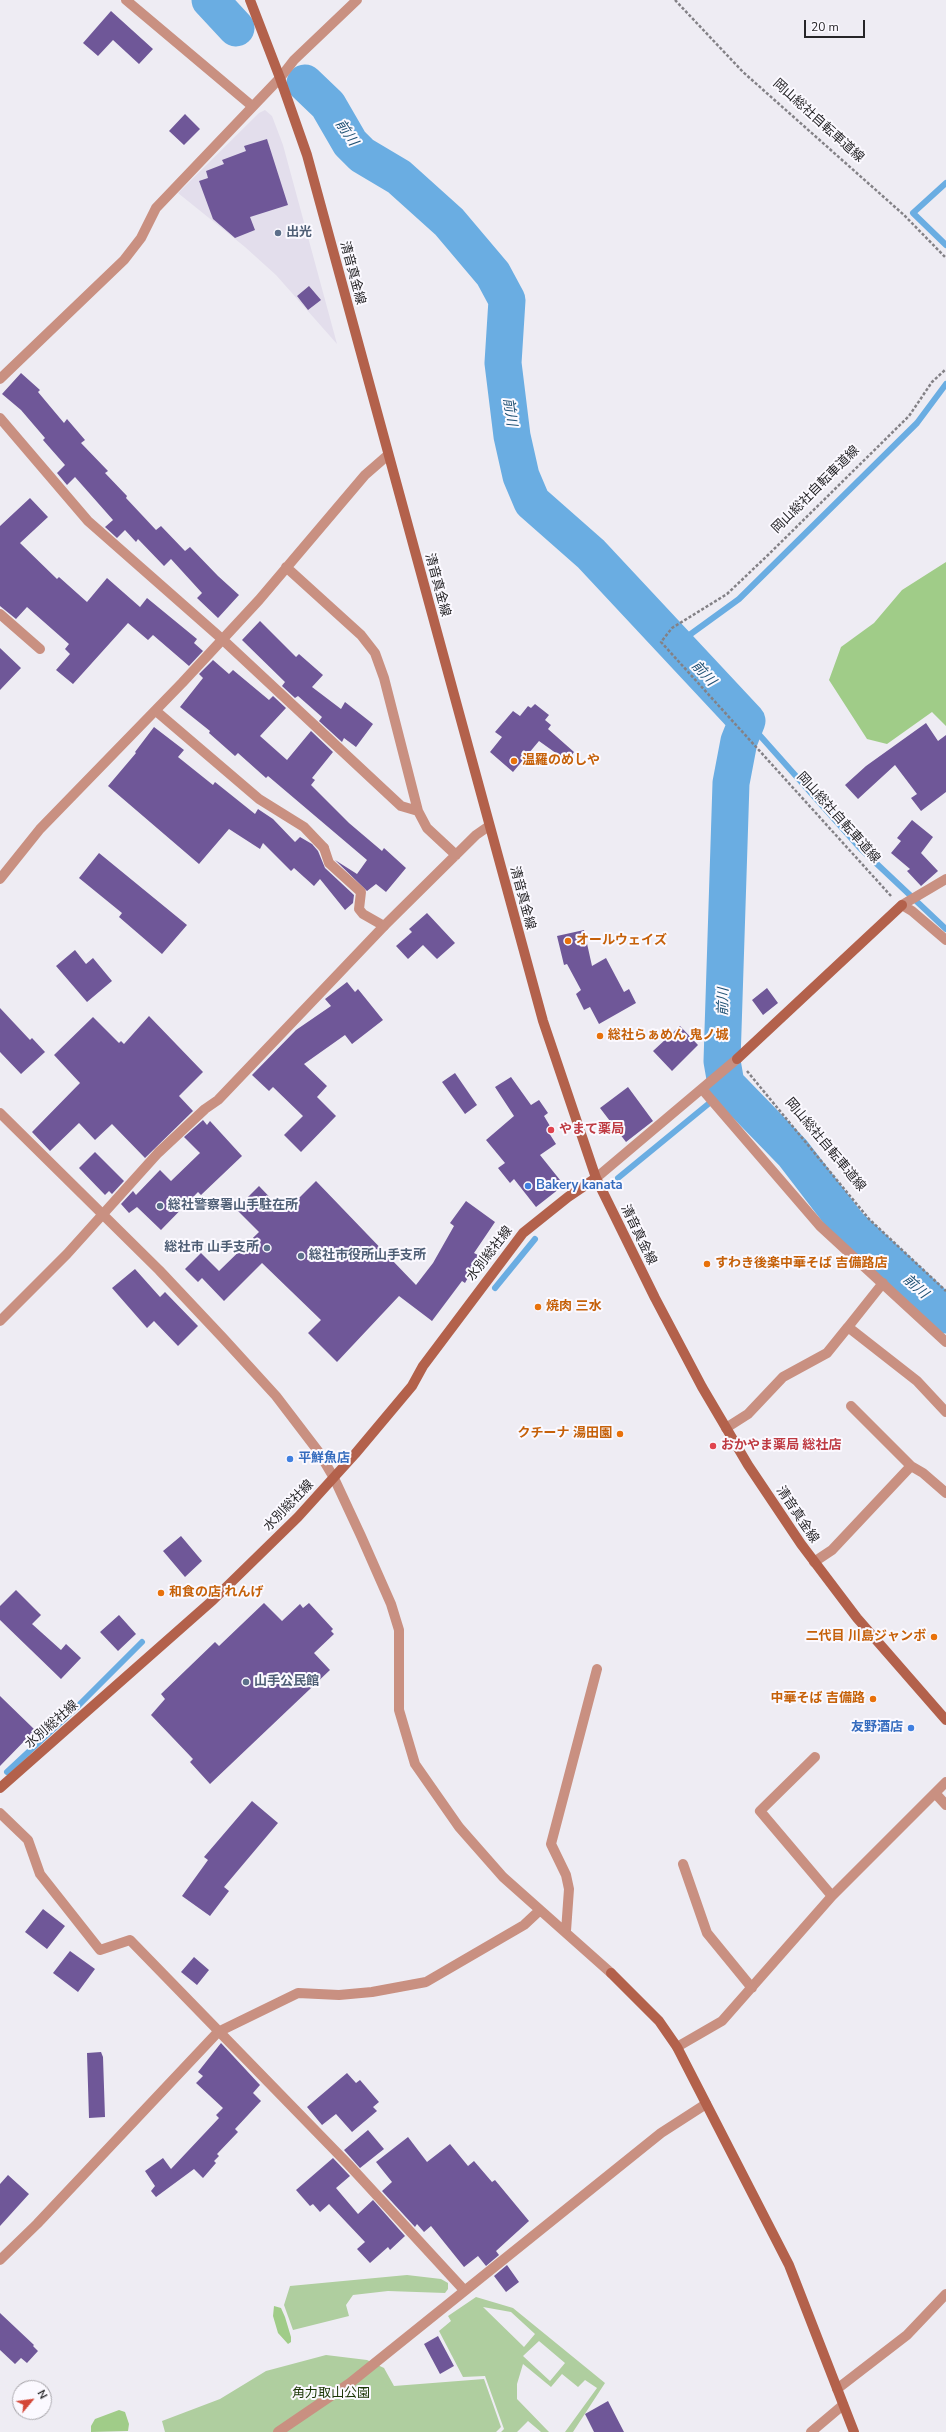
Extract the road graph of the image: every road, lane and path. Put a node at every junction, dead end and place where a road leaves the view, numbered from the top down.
1 (126, 0) edge
2 (250, 0) edge
3 (357, 0) edge
4 (675, 0) edge
5 (280, 78) junction
6 (252, 106) junction
7 (946, 258) edge
8 (946, 369) edge
9 (0, 379) edge
10 (0, 418) edge
11 (388, 455) junction
12 (286, 567) junction
13 (0, 614) edge
14 (222, 639) junction
15 (40, 648) dead end
16 (156, 711) junction
17 (418, 811) junction
18 (489, 826) junction
19 (456, 855) junction
20 (946, 879) edge
21 (0, 880) edge
22 (910, 900) junction
23 (384, 926) junction
24 (946, 940) edge
25 (737, 1060) junction
26 (705, 1092) junction
27 (0, 1113) edge
28 (596, 1178) junction
29 (102, 1216) junction
30 (883, 1283) junction
31 (946, 1291) edge
32 (0, 1321) edge
33 (848, 1327) junction
34 (946, 1342) edge
35 (851, 1406) dead end
36 (946, 1412) edge
37 (726, 1428) junction
38 (911, 1466) junction
39 (334, 1478) junction
40 (946, 1493) edge
41 (814, 1562) junction
42 (598, 1669) dead end
43 (946, 1720) edge
44 (815, 1757) dead end
45 (946, 1782) edge
46 (0, 1788) edge
47 (935, 1793) junction
48 (946, 1805) edge
49 (0, 1813) edge
50 (683, 1864) dead end
51 (832, 1896) junction
52 (539, 1911) junction
53 (566, 1931) junction
54 (611, 1972) joint
55 (752, 1988) junction
56 (218, 2032) junction
57 (677, 2047) junction
58 (706, 2104) junction
59 (0, 2260) edge
60 (464, 2290) junction
61 (946, 2294) edge
62 (837, 2389) junction
63 (843, 2405) junction
64 (278, 2432) edge
65 (811, 2432) edge
66 (854, 2432) edge

1 - 6 street
2 - 5 main road, 清音真金線
3 - 5 street
4 - 7 path, 岡山総社自転車道線
5 - 6 street
5 - 11 main road, 清音真金線
6 - 9 street
8 - 22 path, 岡山総社自転車道線
10 - 14 street
11 - 12 street
11 - 18 main road, 清音真金線
12 - 14 street
12 - 17 street
13 - 15 street
14 - 16 street
14 - 17 street
16 - 21 street
16 - 23 street
17 - 19 street
18 - 19 street
18 - 28 main road, 清音真金線
19 - 23 street
20 - 22 street
22 - 24 street
22 - 25 main road
23 - 29 street
25 - 26 street
25 - 31 path, 岡山総社自転車道線
26 - 28 street
26 - 30 street
27 - 29 street
28 - 37 main road, 清音真金線
28 - 39 main road, 水別総社線
29 - 32 street
29 - 39 street
30 - 33 street
30 - 34 street
33 - 36 street
33 - 37 street
35 - 38 street
37 - 41 main road, 清音真金線
38 - 40 street
38 - 41 street
39 - 46 main road, 水別総社線
39 - 52 street
41 - 43 main road, 清音真金線
42 - 53 street
44 - 51 street
45 - 47 street
47 - 48 street
47 - 51 street
49 - 56 street
50 - 55 street
51 - 55 street
52 - 53 street
52 - 56 street
53 - 54 street
54 - 57 main road
55 - 57 street
56 - 59 street
56 - 60 street
57 - 58 main road
58 - 60 street
58 - 62 main road
60 - 64 street
61 - 62 street
62 - 63 main road
63 - 65 street
63 - 66 main road

